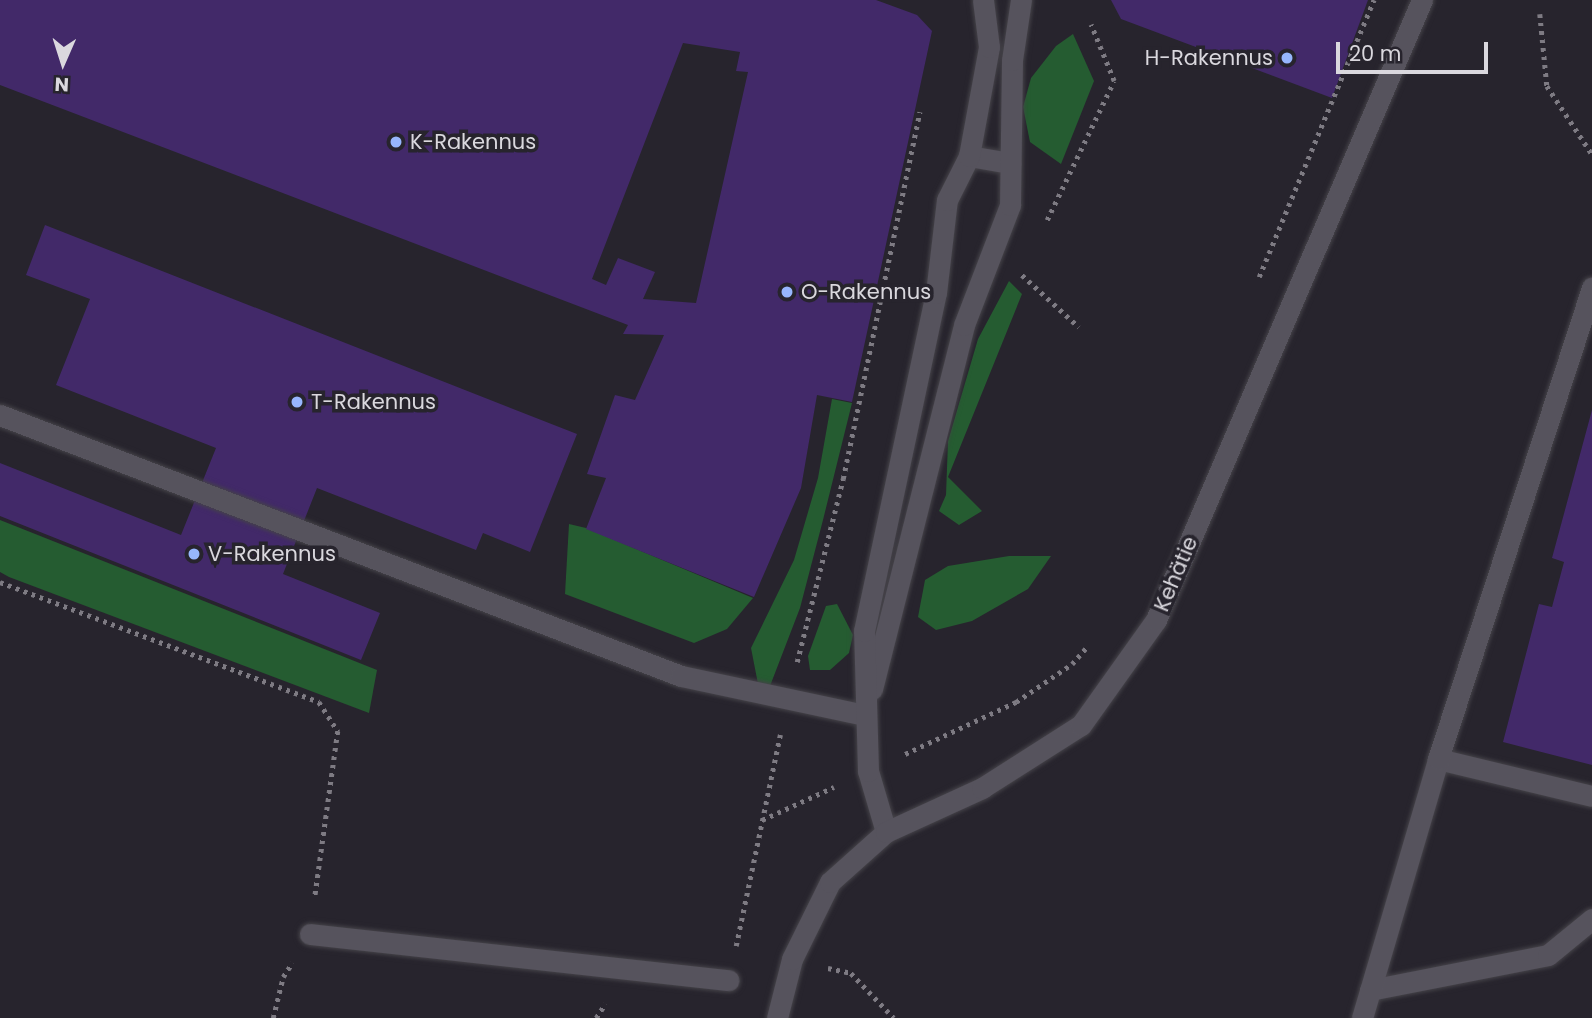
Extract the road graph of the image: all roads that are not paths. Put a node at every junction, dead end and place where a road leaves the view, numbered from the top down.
1 (984, 0) edge
2 (1021, 0) edge
3 (1422, 0) edge
4 (969, 156) junction
5 (1010, 163) junction
6 (1592, 287) edge
7 (0, 415) edge
8 (865, 715) junction
9 (1438, 759) junction
10 (1592, 796) edge
11 (886, 832) junction
12 (1592, 919) edge
13 (310, 934) road end
14 (728, 980) dead end
15 (1370, 990) junction
16 (777, 1018) edge
17 (1362, 1018) edge

1 - 4 street
2 - 5 street
3 - 11 street, Kehätie
4 - 5 street
4 - 8 street
5 - 8 street
6 - 9 street
7 - 8 street
8 - 11 street
9 - 10 street
9 - 15 street
11 - 16 street, Kehätie
12 - 15 street
13 - 14 street
15 - 17 street

